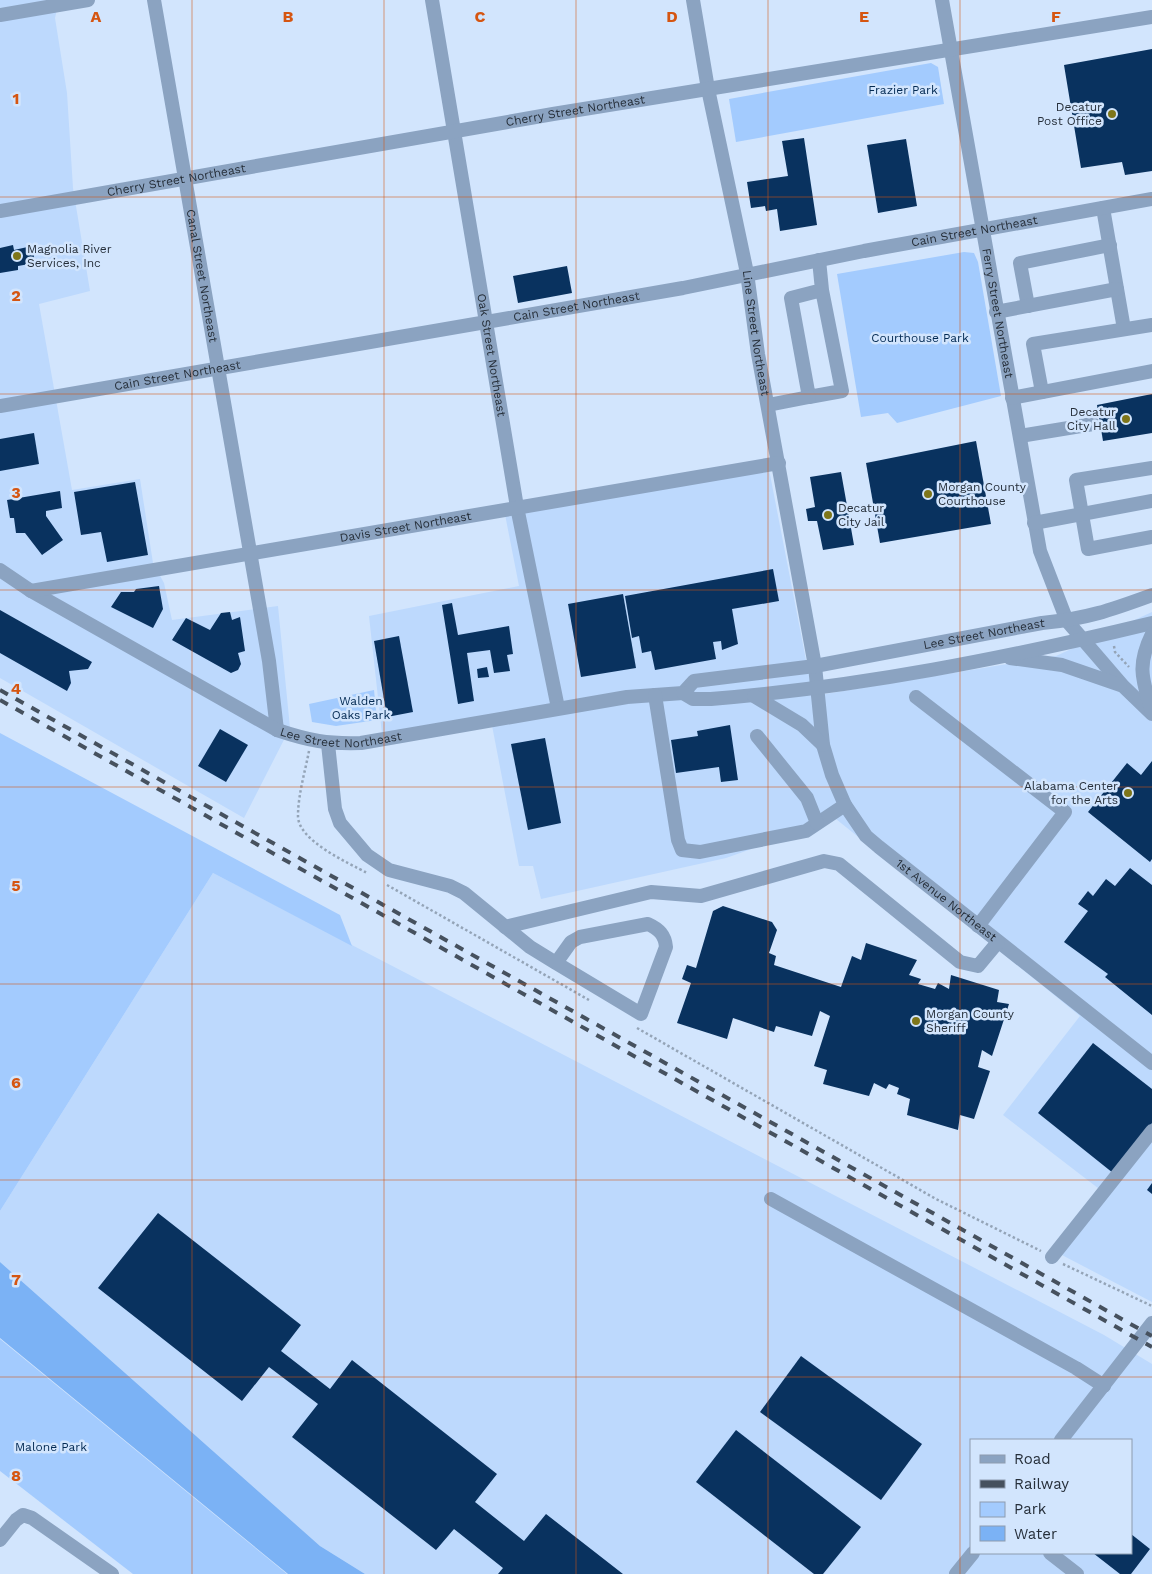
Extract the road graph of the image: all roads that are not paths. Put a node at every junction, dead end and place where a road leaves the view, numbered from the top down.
1 (88, 0) edge
2 (154, 0) edge
3 (432, 0) edge
4 (693, 0) edge
5 (942, 0) edge
6 (0, 15) edge
7 (1152, 17) edge
8 (951, 48) junction
9 (708, 89) junction
10 (454, 132) junction
11 (185, 179) junction
12 (1152, 199) edge
13 (1103, 208) junction
14 (0, 211) edge
15 (982, 229) junction
16 (1110, 244) junction
17 (818, 260) junction
18 (747, 273) junction
19 (1117, 289) junction
20 (822, 290) junction
21 (1028, 306) junction
22 (996, 312) junction
23 (486, 321) junction
24 (1152, 324) edge
25 (1124, 329) junction
26 (218, 368) junction
27 (1152, 371) edge
28 (1042, 392) junction
29 (809, 397) junction
30 (1012, 398) junction
31 (768, 405) junction
32 (0, 406) edge
33 (1093, 424) dead end
34 (1020, 436) junction
35 (779, 463) junction
36 (1152, 468) edge
37 (1152, 501) edge
38 (517, 507) junction
39 (1082, 514) junction
40 (1034, 523) junction
41 (1152, 537) edge
42 (250, 554) junction
43 (0, 570) edge
44 (31, 591) junction
45 (1152, 595) edge
46 (1067, 621) junction
47 (1152, 623) edge
48 (1152, 634) edge
49 (1082, 639) junction
50 (1000, 656) junction
51 (815, 666) junction
52 (1123, 686) junction
53 (818, 687) junction
54 (683, 692) junction
55 (655, 695) junction
56 (754, 696) junction
57 (916, 697) dead end
58 (558, 708) junction
59 (1152, 714) edge
60 (277, 730) junction
61 (757, 736) dead end
62 (328, 744) junction
63 (823, 745) junction
64 (845, 805) junction
65 (818, 823) junction
66 (978, 926) junction
67 (505, 927) junction
68 (998, 942) junction
69 (556, 963) junction
70 (1152, 1064) edge
71 (1152, 1132) edge
72 (771, 1199) dead end
73 (1052, 1257) road end
74 (1149, 1328) edge
75 (1104, 1386) junction
76 (1062, 1439) edge
77 (0, 1540) edge
78 (972, 1554) edge
79 (1051, 1554) edge
80 (112, 1574) edge
81 (956, 1574) edge
82 (1077, 1574) edge

1 - 6 street
2 - 11 street, Canal Street Northeast
3 - 10 street, Oak Street Northeast
4 - 9 street, Line Street Northeast
5 - 8 street, Ferry Street Northeast
7 - 8 street, Cherry Street Northeast
8 - 9 street, Cherry Street Northeast
8 - 15 street, Ferry Street Northeast
9 - 10 street, Cherry Street Northeast
9 - 18 street, Line Street Northeast
10 - 11 street, Cherry Street Northeast
10 - 23 street, Oak Street Northeast
11 - 14 street, Cherry Street Northeast
11 - 26 street, Canal Street Northeast
12 - 13 street, Cain Street Northeast
13 - 15 street, Cain Street Northeast
13 - 16 street
15 - 17 street, Cain Street Northeast
15 - 22 street, Ferry Street Northeast
16 - 19 street
16 - 21 street
17 - 18 street, Cain Street Northeast
17 - 20 street
18 - 23 street, Cain Street Northeast
18 - 31 street, Line Street Northeast
19 - 21 street
19 - 25 street
20 - 29 street
20 - 29 street
21 - 22 street
22 - 30 street, Ferry Street Northeast
23 - 26 street, Cain Street Northeast
23 - 38 street, Oak Street Northeast
24 - 25 street
25 - 28 street
26 - 32 street, Cain Street Northeast
26 - 42 street, Canal Street Northeast
27 - 28 street
28 - 30 street
29 - 31 street
30 - 34 street, Ferry Street Northeast
31 - 35 street, Line Street Northeast
33 - 34 street
34 - 40 street, Ferry Street Northeast
35 - 38 street, Davis Street Northeast
35 - 51 street, Line Street Northeast
36 - 39 street
37 - 39 street
38 - 42 street, Davis Street Northeast
38 - 58 street, Oak Street Northeast
39 - 40 street
39 - 41 street
40 - 46 street, Ferry Street Northeast
42 - 44 street, Davis Street Northeast
42 - 60 street, Canal Street Northeast
43 - 44 street, Lee Street Northeast
44 - 60 street, Lee Street Northeast
45 - 46 street, Lee Street Northeast
46 - 49 street, Ferry Street Northeast
46 - 51 street, Lee Street Northeast
47 - 49 street, Lee Street Northeast
48 - 59 street
49 - 50 street, Lee Street Northeast
49 - 52 street, Ferry Street Northeast
50 - 52 street
50 - 53 street, Lee Street Northeast
51 - 53 street
51 - 54 street, Lee Street Northeast
52 - 59 street, Ferry Street Northeast
53 - 56 street, Lee Street Northeast
53 - 63 street, 1st Avenue Northeast
54 - 55 street, Lee Street Northeast
54 - 56 street, Lee Street Northeast
55 - 58 street, Lee Street Northeast
55 - 65 street
56 - 63 street
57 - 66 street
58 - 62 street, Lee Street Northeast
60 - 62 street, Lee Street Northeast
61 - 65 street
62 - 67 street
63 - 64 street, 1st Avenue Northeast
64 - 65 street
64 - 66 street, 1st Avenue Northeast
66 - 68 street, 1st Avenue Northeast
67 - 68 street
67 - 69 street
68 - 70 street, 1st Avenue Northeast
69 - 69 street
71 - 73 street
72 - 75 street
74 - 75 street
75 - 76 street
77 - 80 street
78 - 81 street
79 - 82 street

